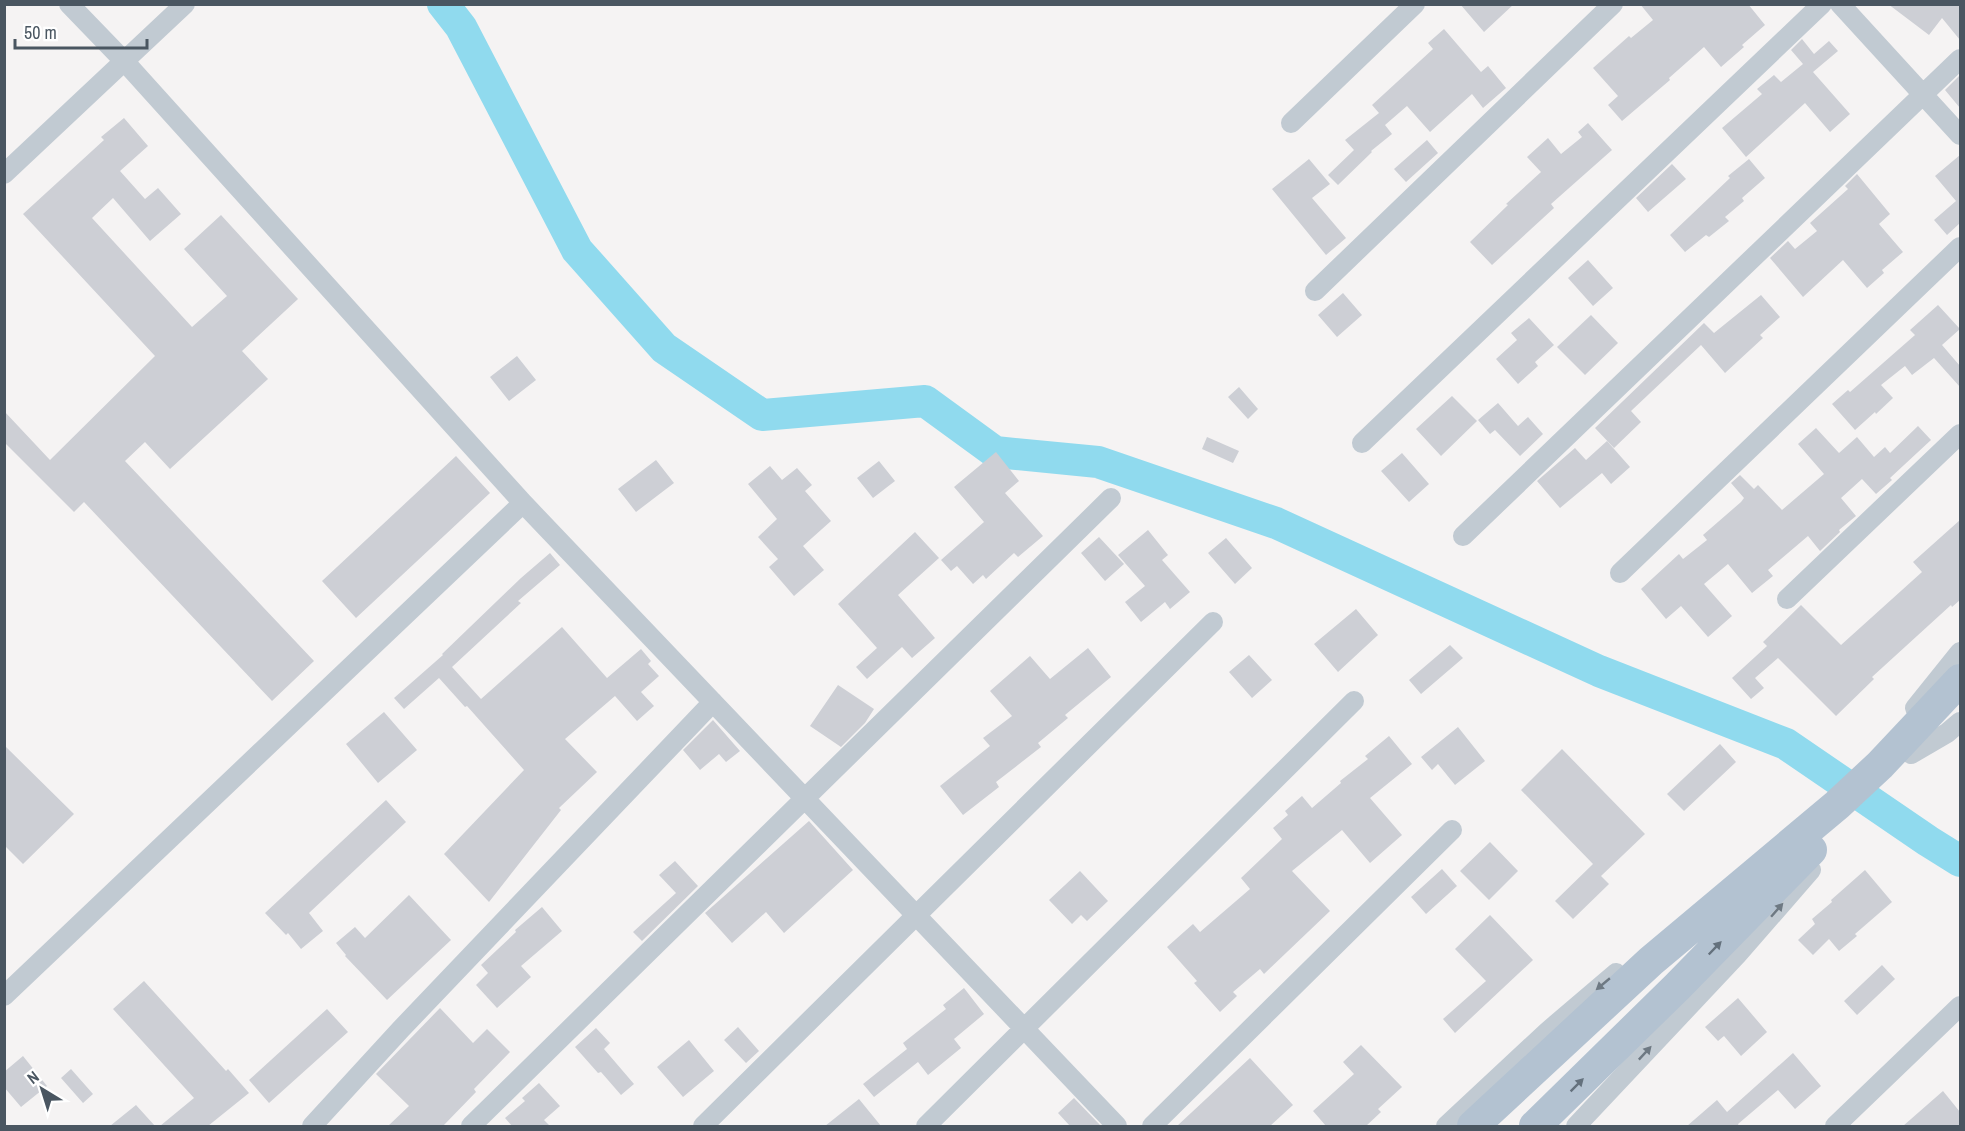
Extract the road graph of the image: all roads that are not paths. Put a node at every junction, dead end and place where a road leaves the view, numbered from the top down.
1 (69, 4) edge
2 (185, 4) edge
3 (1415, 4) edge
4 (1613, 4) edge
5 (1822, 4) edge
6 (1840, 4) edge
7 (1960, 59) edge
8 (126, 62) junction
9 (1923, 95) junction
10 (1291, 123) dead end
11 (1960, 135) edge
12 (4, 174) edge
13 (1960, 247) edge
14 (1315, 291) dead end
15 (1960, 434) edge
16 (1362, 443) dead end
17 (1111, 498) dead end
18 (523, 503) junction
19 (1463, 536) dead end
20 (1620, 573) dead end
21 (1787, 599) dead end
22 (1213, 622) dead end
23 (1960, 652) edge
24 (1960, 680) edge
25 (1354, 701) dead end
26 (713, 702) junction
27 (1960, 705) edge
28 (1960, 723) edge
29 (1907, 748) junction
30 (805, 800) junction
31 (1452, 830) dead end
32 (1809, 839) junction
33 (916, 916) junction
34 (4, 996) edge
35 (1960, 1006) edge
36 (1024, 1030) junction
37 (312, 1126) edge
38 (471, 1126) edge
39 (703, 1126) edge
40 (926, 1126) edge
41 (1117, 1126) edge
42 (1152, 1126) edge
43 (1446, 1126) edge
44 (1473, 1126) edge
45 (1535, 1126) edge
46 (1576, 1126) edge
47 (1835, 1126) edge

1 - 8 street
2 - 8 street
3 - 10 street
4 - 14 street
5 - 16 street
6 - 9 street
7 - 9 street
8 - 12 street
8 - 18 street
9 - 11 street
9 - 19 street
13 - 20 street
15 - 21 street
17 - 30 street
18 - 26 street
18 - 34 street
22 - 33 street
23 - 29 street
24 - 29 main road
25 - 36 street
26 - 30 street
26 - 37 street
27 - 29 main road
28 - 29 street
29 - 32 main road
30 - 33 street
30 - 38 street
31 - 42 street
32 -> 43 street
32 - 44 main road
45 -> 32 main road
46 -> 32 street
33 - 36 street
33 - 39 street
35 - 47 street
36 - 40 street
36 - 41 street

